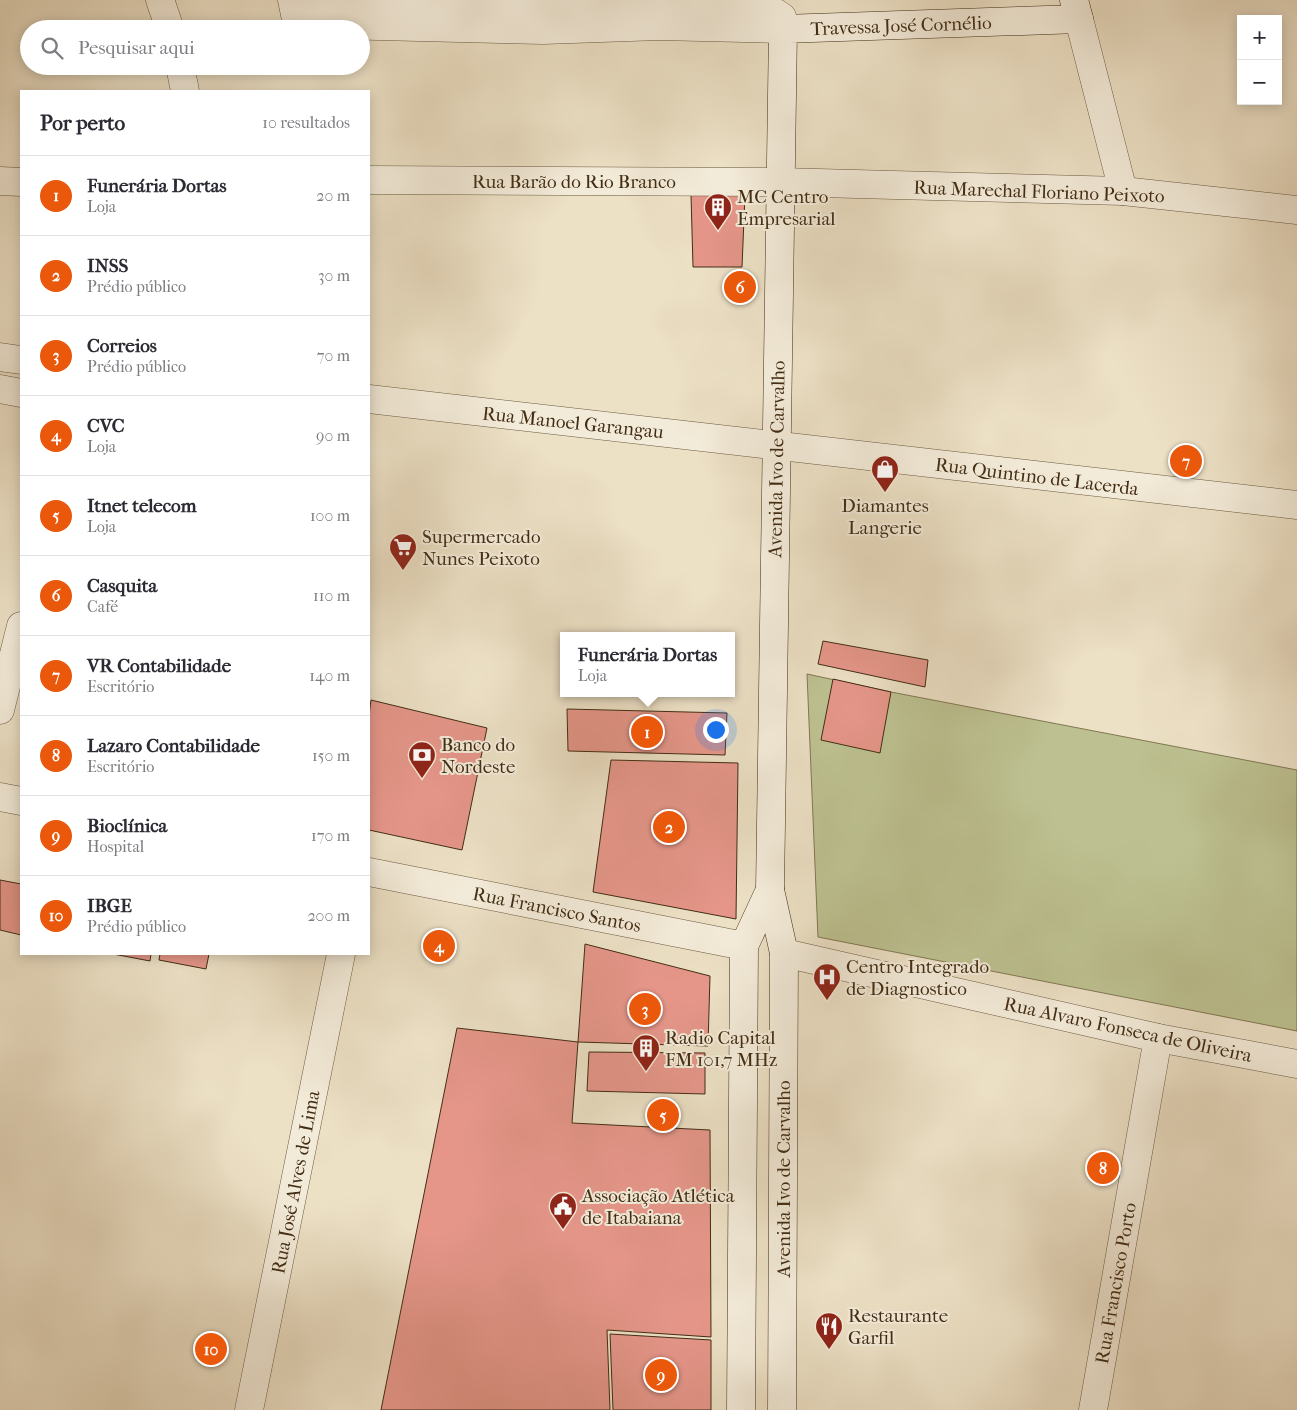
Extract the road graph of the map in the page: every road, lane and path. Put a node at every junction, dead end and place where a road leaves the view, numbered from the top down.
1 (160, 0) edge
2 (1076, 10) edge
3 (298, 13) edge
4 (167, 20) edge
5 (780, 21) junction
6 (182, 75) edge
7 (185, 90) edge
8 (370, 180) edge
9 (0, 182) edge
10 (20, 182) edge
11 (780, 182) junction
12 (1123, 191) junction
13 (1297, 210) edge
14 (0, 357) edge
15 (20, 360) edge
16 (0, 389) edge
17 (20, 393) edge
18 (370, 399) edge
19 (777, 446) junction
20 (1297, 506) edge
21 (20, 630) edge
22 (0, 710) edge
23 (0, 797) edge
24 (20, 801) edge
25 (370, 872) edge
26 (770, 890) junction
27 (744, 946) junction
28 (784, 953) junction
29 (341, 955) edge
30 (1158, 1038) junction
31 (1297, 1064) edge
32 (249, 1410) edge
33 (741, 1410) edge
34 (782, 1410) edge
35 (1093, 1410) edge

1 - 4 street
2 - 5 street, Travessa José Cornélio
2 - 12 street
3 - 5 street, Travessa José Cornélio
5 - 11 street, Avenida Ivo de Carvalho
6 - 7 street
8 - 11 street, Rua Barão do Rio Branco
9 - 10 street
11 - 12 street, Rua Marechal Floriano Peixoto
11 - 19 street, Avenida Ivo de Carvalho
12 - 13 street, Rua Marechal Floriano Peixoto
14 - 15 street
16 - 17 street
18 - 19 street, Rua Manoel Garangau
19 - 20 street, Rua Quintino de Lacerda
19 - 26 street, Avenida Ivo de Carvalho
21 - 22 street
23 - 24 street
25 - 27 street, Rua Francisco Santos
26 - 27 street, Avenida Ivo de Carvalho
26 - 28 street, Avenida Ivo de Carvalho
27 - 28 street, Rua Francisco Santos
27 - 33 street, Avenida Ivo de Carvalho
28 - 30 street, Rua Alvaro Fonseca de Oliveira
28 - 34 street, Avenida Ivo de Carvalho
29 - 32 street, Rua José Alves de Lima
30 - 31 street, Rua Alvaro Fonseca de Oliveira
30 - 35 street, Rua Francisco Porto

